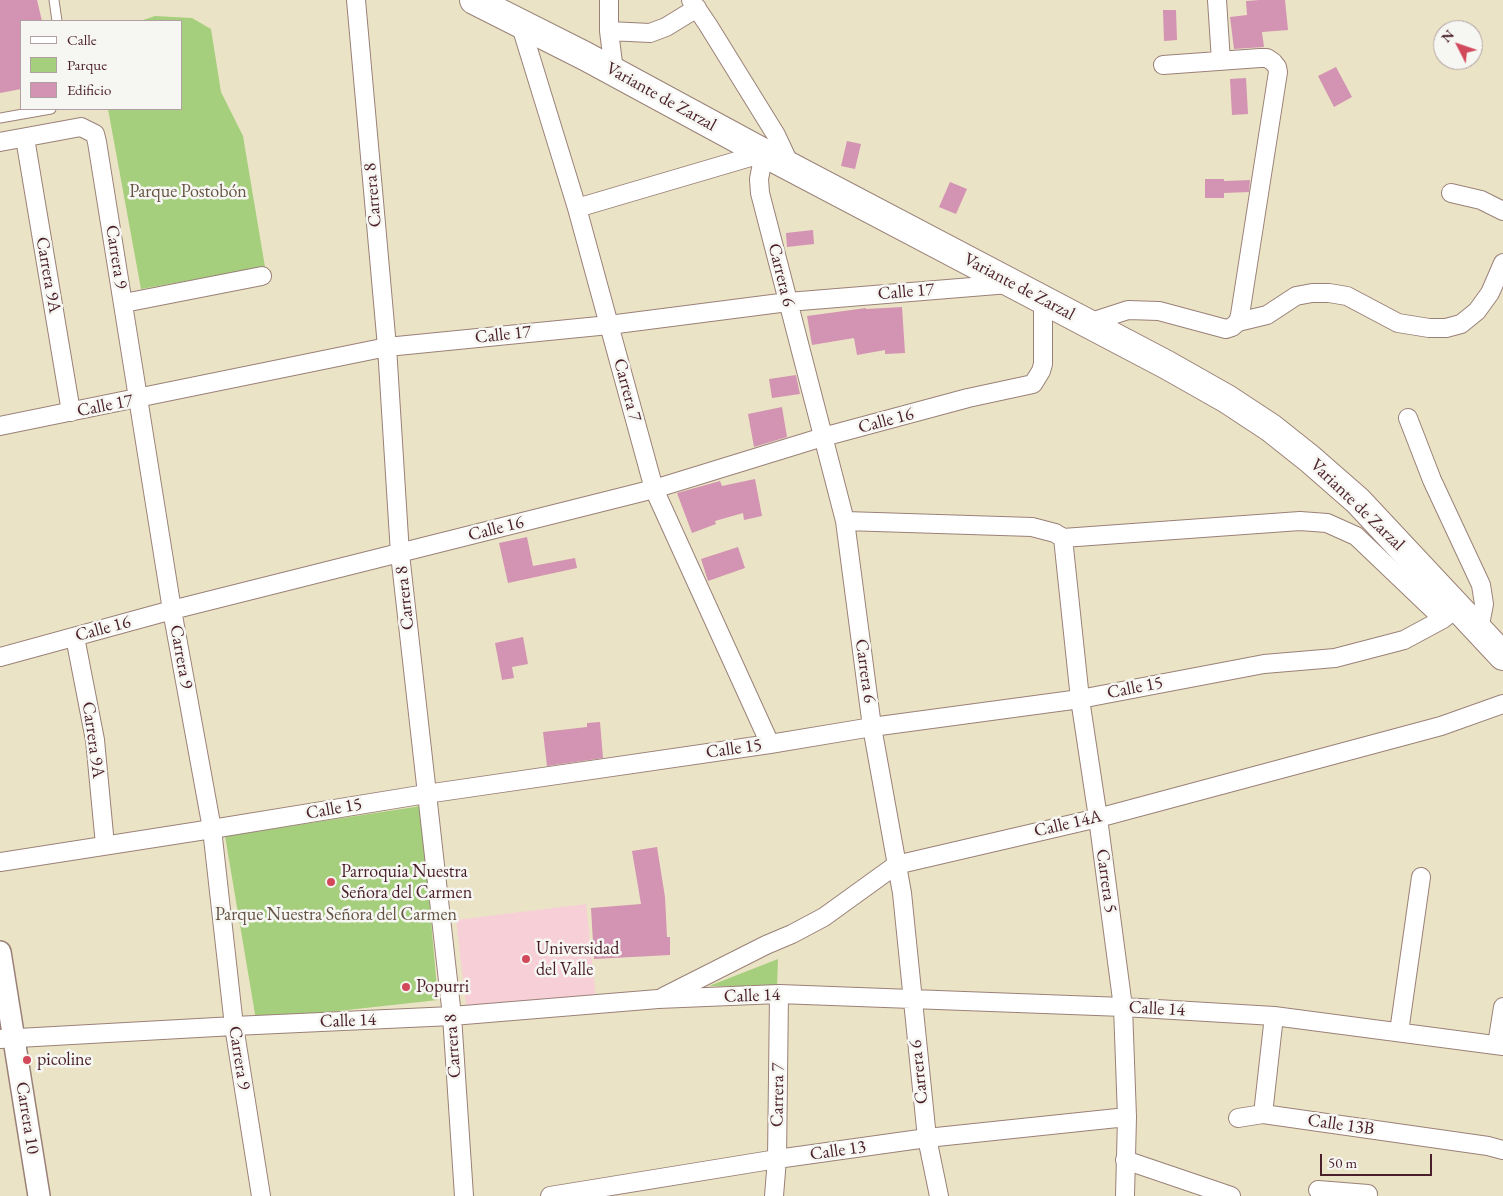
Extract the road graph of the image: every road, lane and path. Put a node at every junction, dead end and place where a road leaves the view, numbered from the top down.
1 (54, 0) edge
2 (356, 0) edge
3 (609, 0) edge
4 (1217, 0) edge
5 (483, 2) edge
6 (694, 4) edge
7 (58, 20) edge
8 (520, 24) junction
9 (609, 32) junction
10 (1221, 61) junction
11 (1162, 65) dead end
12 (614, 71) junction
13 (46, 110) edge
14 (0, 118) edge
15 (25, 138) junction
16 (0, 142) edge
17 (764, 153) junction
18 (791, 167) junction
19 (1451, 193) dead end
20 (577, 208) junction
21 (1503, 211) edge
22 (1503, 263) edge
23 (262, 276) dead end
24 (1012, 283) junction
25 (1043, 299) junction
26 (788, 302) junction
27 (124, 303) junction
28 (1238, 322) junction
29 (1088, 323) junction
30 (609, 325) junction
31 (387, 347) junction
32 (138, 399) junction
33 (71, 412) junction
34 (1408, 418) dead end
35 (0, 426) edge
36 (823, 437) junction
37 (654, 489) junction
38 (845, 521) junction
39 (1063, 538) junction
40 (400, 554) junction
41 (172, 610) junction
42 (1450, 613) junction
43 (1479, 630) junction
44 (75, 637) junction
45 (1503, 656) edge
46 (0, 657) edge
47 (1080, 699) junction
48 (1503, 704) edge
49 (872, 727) junction
50 (770, 744) junction
51 (426, 794) junction
52 (1098, 818) junction
53 (212, 830) junction
54 (105, 845) junction
55 (0, 862) edge
56 (896, 864) junction
57 (1421, 877) dead end
58 (0, 952) edge
59 (779, 994) junction
60 (658, 999) junction
61 (912, 1000) junction
62 (1123, 1007) junction
63 (1503, 1007) edge
64 (452, 1016) junction
65 (1274, 1016) junction
66 (234, 1026) junction
67 (1399, 1032) junction
68 (7, 1039) edge
69 (1500, 1045) edge
70 (1262, 1114) junction
71 (1127, 1117) junction
72 (1238, 1118) dead end
73 (926, 1138) junction
74 (1503, 1150) edge
75 (777, 1159) junction
76 (1125, 1160) junction
77 (1319, 1188) edge
78 (1368, 1194) dead end
79 (39, 1196) edge
80 (261, 1196) edge
81 (464, 1196) edge
82 (550, 1196) edge
83 (774, 1196) edge
84 (939, 1196) edge
85 (1125, 1196) edge
86 (1231, 1196) edge

1 - 7 lane
2 - 31 street, Carrera 8
3 - 9 street
4 - 10 street
5 - 8 main road, Variante de Zarzal
6 - 9 street
6 - 18 street
8 - 12 main road, Variante de Zarzal
8 - 20 street, Carrera 7
9 - 12 street
10 - 11 street
10 - 28 street
12 - 17 main road, Variante de Zarzal
13 - 14 lane
15 - 16 street
15 - 27 street, Carrera 9
15 - 33 street, Carrera 9A
17 - 18 main road, Variante de Zarzal
17 - 20 street
17 - 26 street, Carrera 6
18 - 24 main road, Variante de Zarzal
19 - 21 street
20 - 30 street, Carrera 7
22 - 28 street
23 - 27 street
24 - 25 main road, Variante de Zarzal
24 - 26 street, Calle 17
25 - 29 main road, Variante de Zarzal
25 - 36 street, Calle 16
26 - 30 street, Calle 17
26 - 36 street, Carrera 6
27 - 32 street, Carrera 9
28 - 29 street
29 - 42 main road, Variante de Zarzal
30 - 31 street, Calle 17
30 - 37 street, Carrera 7
31 - 32 street, Calle 17
31 - 40 street, Carrera 8
32 - 33 street, Calle 17
32 - 41 street, Carrera 9
33 - 35 street, Calle 17
34 - 43 street
36 - 37 street, Calle 16
36 - 38 street, Carrera 6
37 - 40 street, Calle 16
37 - 50 street, Carrera 7
38 - 39 street
38 - 49 street, Carrera 6
39 - 42 street
39 - 47 street, Carrera 5
40 - 41 street, Calle 16
40 - 51 street, Carrera 8
41 - 44 street, Calle 16
41 - 53 street, Carrera 9
42 - 43 main road, Variante de Zarzal
42 - 47 street, Calle 15
43 - 45 main road, Variante de Zarzal
44 - 46 street, Calle 16
44 - 54 street, Carrera 9A
47 - 49 street, Calle 15
47 - 52 street, Carrera 5
48 - 52 street, Calle 14A
49 - 50 street, Calle 15
49 - 56 street, Carrera 6
50 - 51 street, Calle 15
51 - 53 street, Calle 15
51 - 64 street, Carrera 8
52 - 56 street, Calle 14A
52 - 62 street, Carrera 5
53 - 54 street, Calle 15
53 - 66 street, Carrera 9
54 - 55 street, Calle 15
56 - 60 street, Calle 14A
56 - 61 street, Carrera 6
57 - 67 street
58 - 68 street, Carrera 10
59 - 60 street, Calle 14
59 - 61 street, Calle 14
59 - 75 street, Carrera 7
60 - 64 street, Calle 14
61 - 62 street, Calle 14
61 - 73 street, Carrera 6
62 - 65 street, Calle 14
62 - 71 street, Carrera 5
63 - 69 street
64 - 66 street, Calle 14
64 - 81 street, Carrera 8
65 - 67 street, Calle 14
65 - 70 street
66 - 68 street, Calle 14
66 - 80 street, Carrera 9
67 - 69 street, Calle 14
68 - 79 street, Carrera 10
70 - 72 street, Calle 13B
70 - 74 street, Calle 13B
71 - 73 street, Calle 13
71 - 76 street, Carrera 5
73 - 75 street, Calle 13
73 - 84 street, Carrera 6
75 - 82 street, Calle 13
75 - 83 street, Carrera 7
76 - 85 street, Carrera 5
76 - 86 street
77 - 78 street

